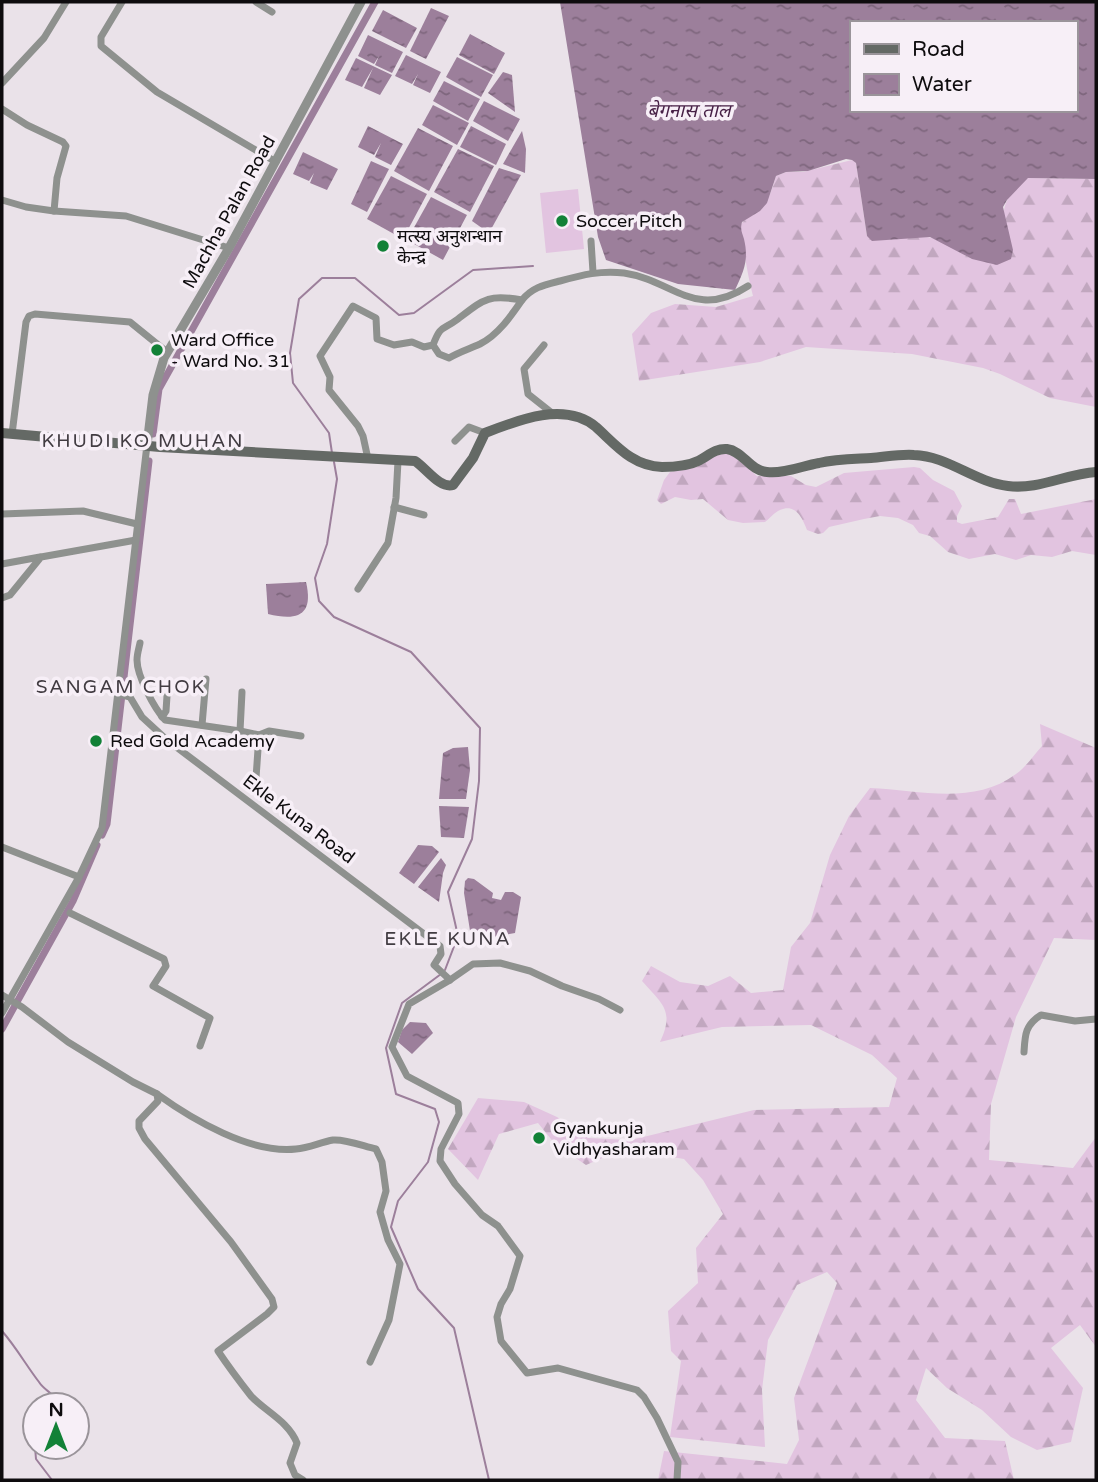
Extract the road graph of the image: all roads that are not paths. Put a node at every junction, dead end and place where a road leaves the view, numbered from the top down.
1 (66, 2) edge
2 (122, 2) edge
3 (256, 2) edge
4 (361, 2) edge
5 (272, 12) dead end
6 (2, 83) edge
7 (2, 109) edge
8 (276, 162) junction
9 (2, 200) edge
10 (54, 211) junction
11 (590, 242) dead end
12 (229, 248) junction
13 (593, 272) junction
14 (748, 286) dead end
15 (522, 300) junction
16 (433, 345) junction
17 (544, 345) dead end
18 (167, 352) junction
19 (552, 413) junction
20 (485, 432) junction
21 (7, 434) edge
22 (455, 441) dead end
23 (147, 445) junction
24 (362, 459) junction
25 (398, 461) junction
26 (1096, 472) edge
27 (394, 507) junction
28 (2, 514) edge
29 (424, 515) dead end
30 (137, 524) junction
31 (136, 540) junction
32 (41, 557) junction
33 (2, 564) edge
34 (358, 589) dead end
35 (2, 598) edge
36 (140, 643) dead end
37 (206, 678) dead end
38 (242, 692) dead end
39 (119, 694) junction
40 (167, 696) dead end
41 (150, 698) junction
42 (131, 700) junction
43 (162, 717) junction
44 (202, 725) junction
45 (240, 731) junction
46 (259, 735) junction
47 (301, 736) dead end
48 (256, 778) dead end
49 (2, 847) edge
50 (79, 877) junction
51 (70, 913) dead end
52 (450, 980) junction
53 (8, 998) edge
54 (620, 1010) dead end
55 (2, 1013) edge
56 (1096, 1019) edge
57 (200, 1046) dead end
58 (1024, 1052) dead end
59 (157, 1094) junction
60 (370, 1362) dead end
61 (303, 1480) edge
62 (677, 1480) edge

1 - 6 street
2 - 8 street
3 - 5 street
4 - 8 street, Machha Palan Road
7 - 10 street
8 - 12 street, Machha Palan Road
9 - 10 street
10 - 12 street
11 - 13 street
12 - 18 street, Machha Palan Road
13 - 14 street
13 - 15 street
15 - 16 street
15 - 16 street
16 - 24 street
17 - 19 street
18 - 21 street
18 - 23 street, Machha Palan Road
19 - 20 main road
19 - 26 main road
20 - 22 street
20 - 25 main road
21 - 23 main road
23 - 24 main road
23 - 30 street
24 - 25 main road
25 - 27 street
27 - 29 street
27 - 34 street
28 - 30 street
30 - 31 street
31 - 32 street
31 - 39 street
32 - 33 street
32 - 35 street
36 - 41 street
37 - 44 street
38 - 45 street
39 - 42 street
39 - 50 street
40 - 43 street
41 - 42 street
41 - 43 street
42 - 52 street, Ekle Kuna Road
43 - 44 street
44 - 45 street
45 - 46 street
46 - 47 street
46 - 48 street
49 - 50 street
50 - 53 street
51 - 57 street
52 - 54 street
52 - 62 street
53 - 55 street
53 - 59 street
56 - 58 street
59 - 60 street
59 - 61 street

